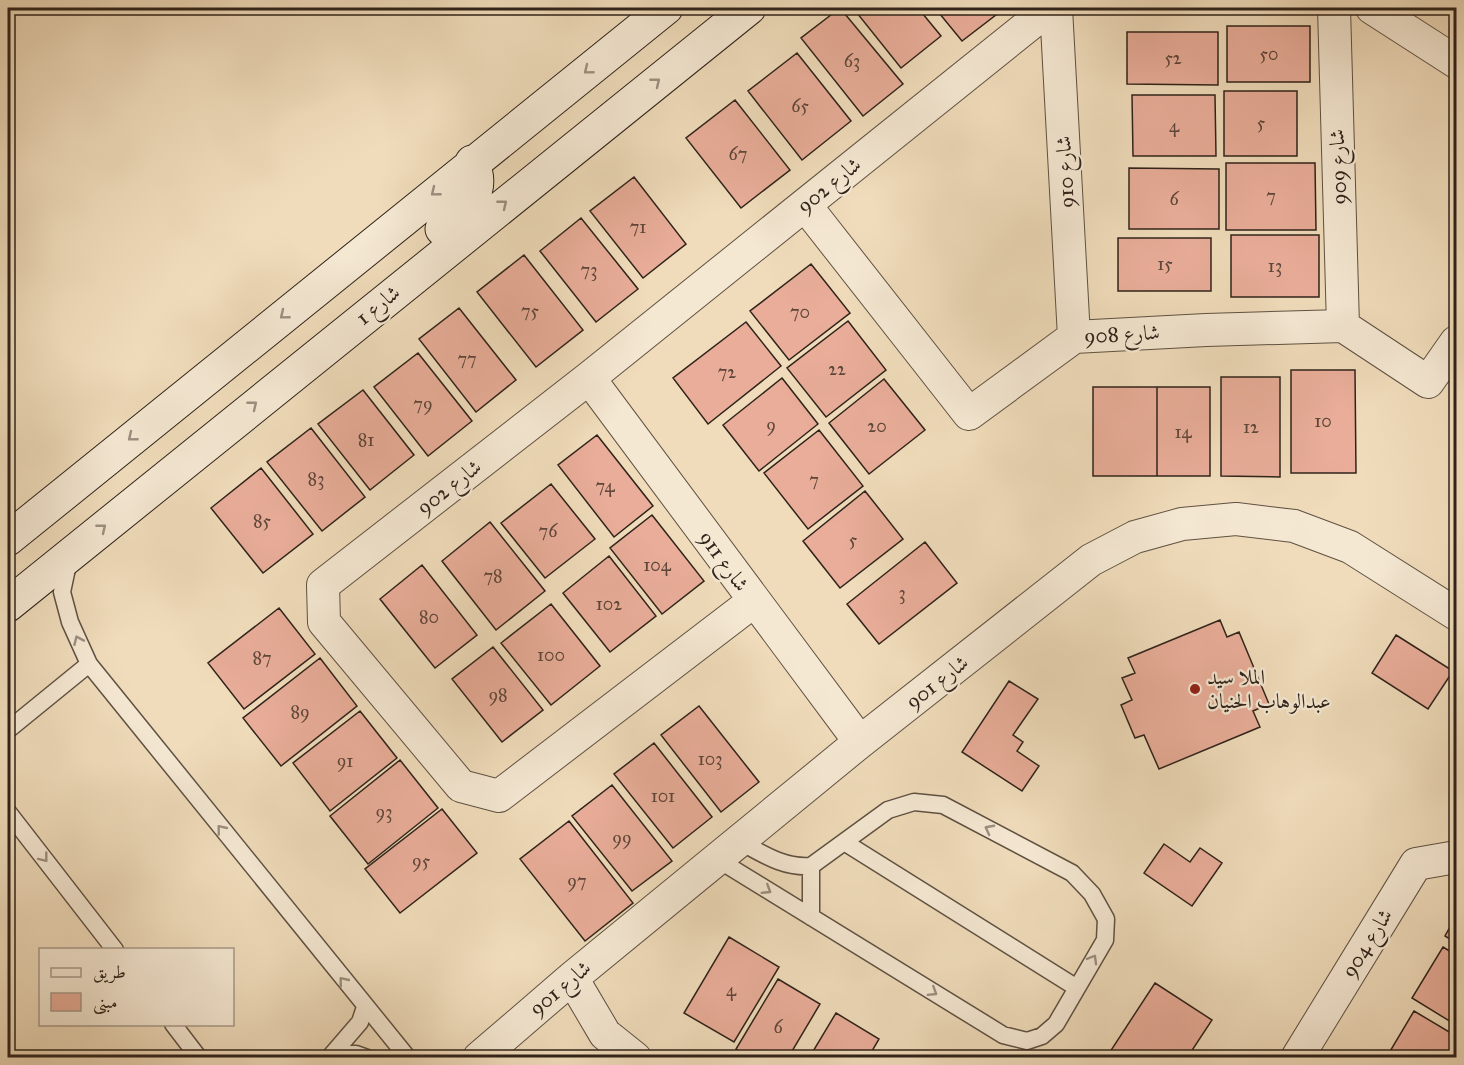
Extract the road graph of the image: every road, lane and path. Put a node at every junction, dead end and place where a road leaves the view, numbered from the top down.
1 (666, 8) edge
2 (749, 8) edge
3 (1050, 8) edge
4 (1056, 8) edge
5 (1334, 8) edge
6 (1372, 8) edge
7 (1456, 62) edge
8 (472, 162) junction
9 (805, 205) junction
10 (389, 296) junction
11 (1343, 327) junction
12 (1074, 337) junction
13 (1456, 342) edge
14 (589, 378) junction
15 (8, 539) edge
16 (70, 554) junction
17 (754, 601) junction
18 (8, 605) edge
19 (1456, 614) edge
20 (89, 664) junction
21 (8, 730) edge
22 (860, 742) junction
23 (8, 812) edge
24 (844, 842) junction
25 (728, 850) junction
26 (1456, 857) edge
27 (812, 866) junction
28 (811, 917) junction
29 (113, 948) edge
30 (572, 978) junction
31 (1077, 988) junction
32 (364, 1007) junction
33 (175, 1026) edge
34 (332, 1056) edge
35 (199, 1058) edge
36 (367, 1058) edge
37 (408, 1058) edge
38 (479, 1058) edge
39 (635, 1058) edge
40 (1297, 1058) edge

1 -> 8 street
10 -> 2 street, شارع 1
3 - 9 street, شارع 902
4 - 12 street, شارع 910
5 - 11 street, شارع 909
6 - 7 street
8 - 10 street
8 -> 15 street
9 - 12 street, شارع 908
9 - 14 street, شارع 902
16 -> 10 street, شارع 1
11 - 12 street, شارع 908
11 - 13 street
14 - 17 street, شارع 911
14 - 17 street, شارع 902
16 - 18 street, شارع 1
20 -> 16 lane
17 - 22 street, شارع 911
19 - 22 street, شارع 901
20 - 21 lane
32 -> 20 lane
22 - 25 street, شارع 901
23 -> 29 lane
24 - 27 lane
24 - 31 lane
31 -> 24 lane
25 - 27 lane
25 -> 28 lane
25 - 30 street, شارع 901
26 - 40 street, شارع 904
27 - 28 lane
28 -> 31 lane
30 - 38 street, شارع 901
30 - 39 street
32 - 34 lane
32 - 37 lane
33 - 35 lane
34 - 36 lane

